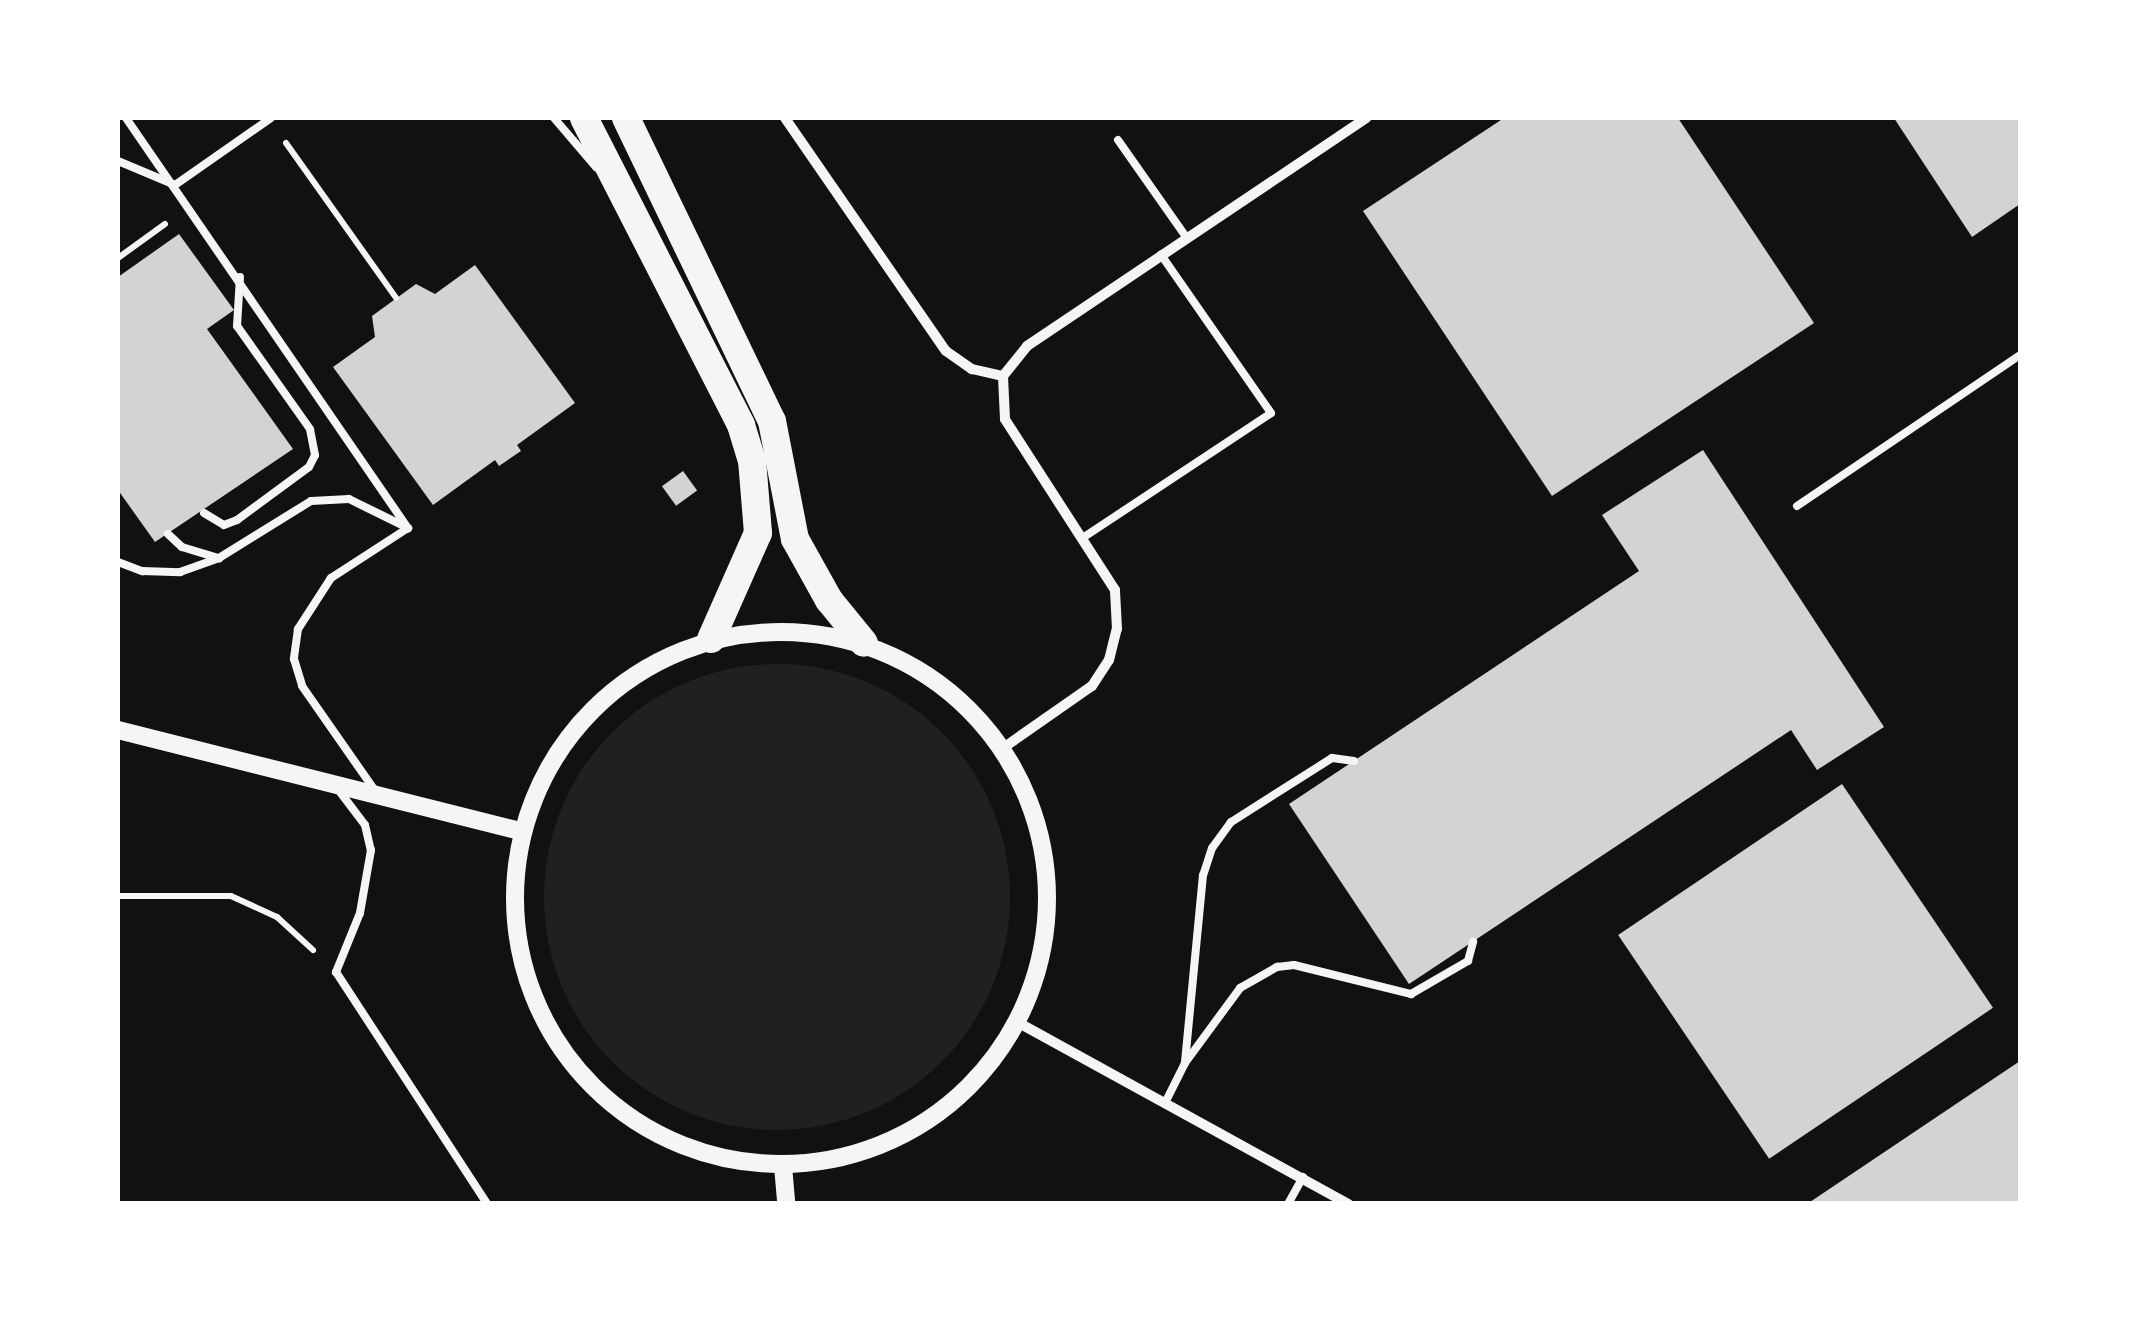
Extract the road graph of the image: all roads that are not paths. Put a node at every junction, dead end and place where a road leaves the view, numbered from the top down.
1 (126, 118) edge
2 (270, 118) edge
3 (554, 118) edge
4 (584, 118) edge
5 (626, 118) edge
6 (785, 118) edge
7 (1366, 118) edge
8 (1118, 140) dead end
9 (118, 161) edge
10 (174, 185) junction
11 (636, 215) junction
12 (1187, 238) junction
13 (1161, 255) junction
14 (240, 277) junction
15 (2020, 356) edge
16 (1003, 376) junction
17 (1797, 506) dead end
18 (204, 512) dead end
19 (408, 528) junction
20 (168, 534) dead end
21 (1084, 538) junction
22 (218, 558) junction
23 (118, 562) edge
24 (711, 639) junction
25 (864, 644) junction
26 (118, 730) edge
27 (1003, 748) junction
28 (1354, 760) dead end
29 (333, 783) junction
30 (378, 796) junction
31 (520, 831) junction
32 (1472, 942) dead end
33 (1019, 1023) junction
34 (1185, 1063) junction
35 (1166, 1101) junction
36 (784, 1166) junction
37 (1304, 1174) junction
38 (486, 1204) edge
39 (786, 1204) edge
40 (1288, 1204) edge
41 (1348, 1204) edge

1 - 10 lane
2 - 10 lane
3 - 11 lane
4 - 11 highway
5 - 25 highway
6 - 16 street
7 - 12 street
8 - 12 lane
9 - 10 lane
10 - 14 lane
11 - 24 highway
12 - 13 street
13 - 16 street
13 - 21 lane
14 - 18 lane
14 - 19 lane
15 - 17 lane
16 - 21 street
19 - 22 lane
19 - 30 lane
20 - 22 lane
21 - 27 street
22 - 23 lane
24 - 25 street
24 - 31 street
25 - 27 street
26 - 29 street
27 - 33 street
28 - 34 lane
29 - 30 street
29 - 38 lane
30 - 31 street
31 - 36 street
32 - 34 lane
33 - 35 street
33 - 36 street
34 - 35 lane
35 - 37 street
36 - 39 street
37 - 40 lane
37 - 41 street

